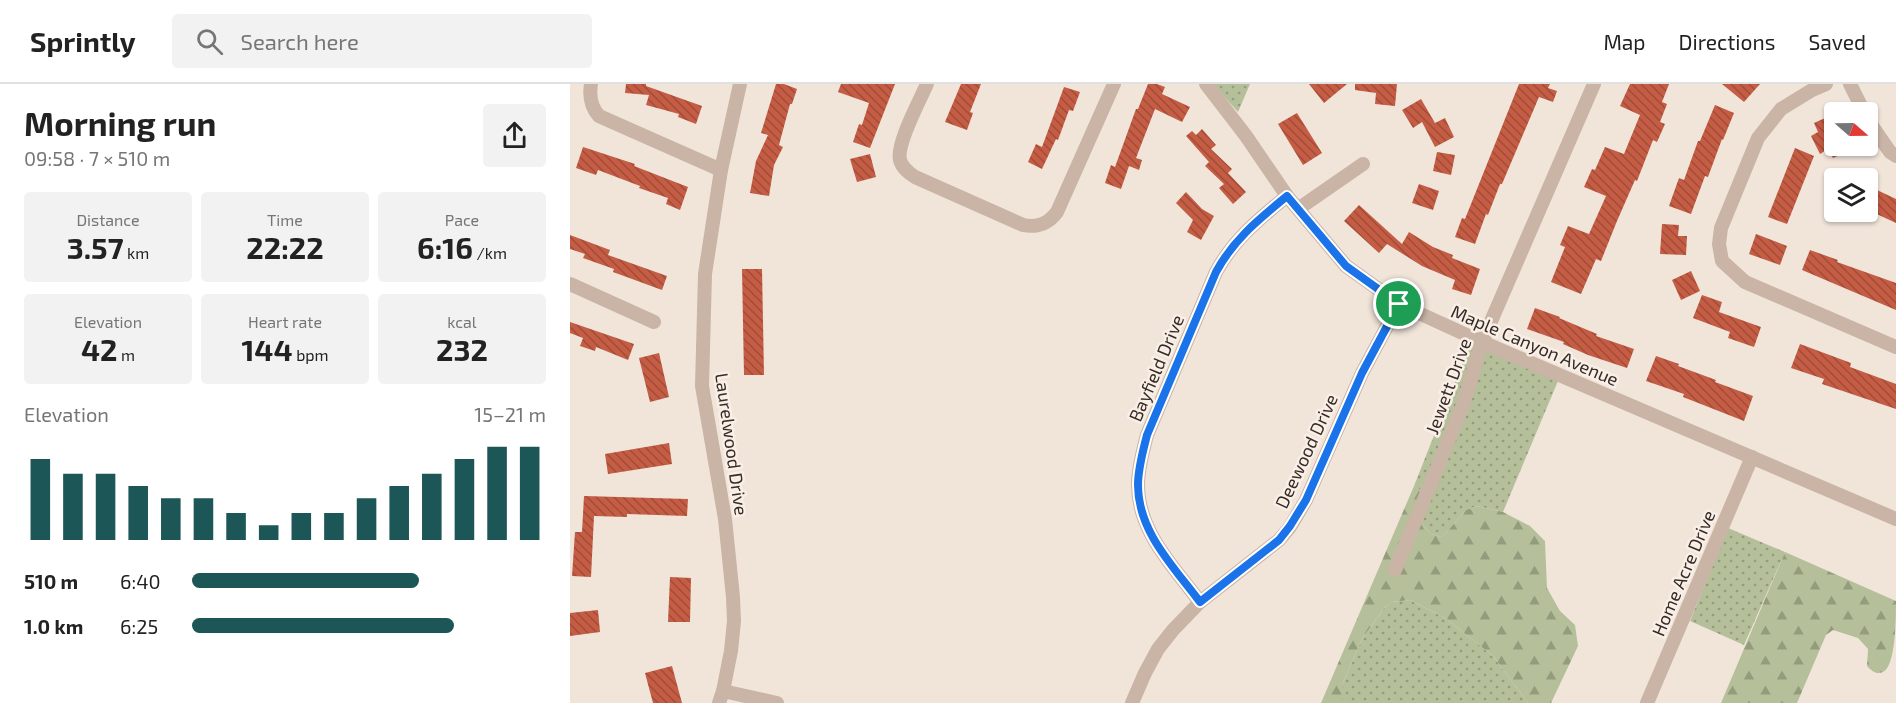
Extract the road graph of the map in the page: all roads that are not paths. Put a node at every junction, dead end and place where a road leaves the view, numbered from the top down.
1 (591, 84) edge
2 (740, 84) edge
3 (927, 84) edge
4 (1114, 84) edge
5 (1206, 84) edge
6 (1594, 84) edge
7 (1826, 84) edge
8 (1850, 84) edge
9 (1859, 102) edge
10 (1878, 135) edge
11 (1896, 156) edge
12 (1363, 164) dead end
13 (721, 170) junction
14 (1287, 196) junction
15 (1298, 209) junction
16 (570, 284) edge
17 (1399, 304) junction
18 (654, 322) dead end
19 (1482, 342) junction
20 (1896, 346) edge
21 (1752, 457) junction
22 (1896, 519) edge
23 (1395, 570) dead end
24 (1200, 602) junction
25 (721, 697) edge
26 (777, 703) edge
27 (1132, 703) edge
28 (1647, 703) edge

1 - 13 street
2 - 13 street, Laurelwood Drive
3 - 4 street
5 - 14 street, Maple Canyon Avenue
6 - 19 street, Jewett Drive
7 - 20 street
8 - 9 street
10 - 11 street
12 - 15 street
13 - 25 street, Laurelwood Drive
14 - 15 street, Maple Canyon Avenue
14 - 24 street, Bayfield Drive
15 - 17 street, Maple Canyon Avenue
16 - 18 street
17 - 19 street, Maple Canyon Avenue
17 - 24 street, Deewood Drive
19 - 21 street, Maple Canyon Avenue
19 - 23 street, Jewett Drive
21 - 22 street, Maple Canyon Avenue
21 - 28 street, Home Acre Drive
24 - 27 street, Deewood Drive
25 - 26 street

